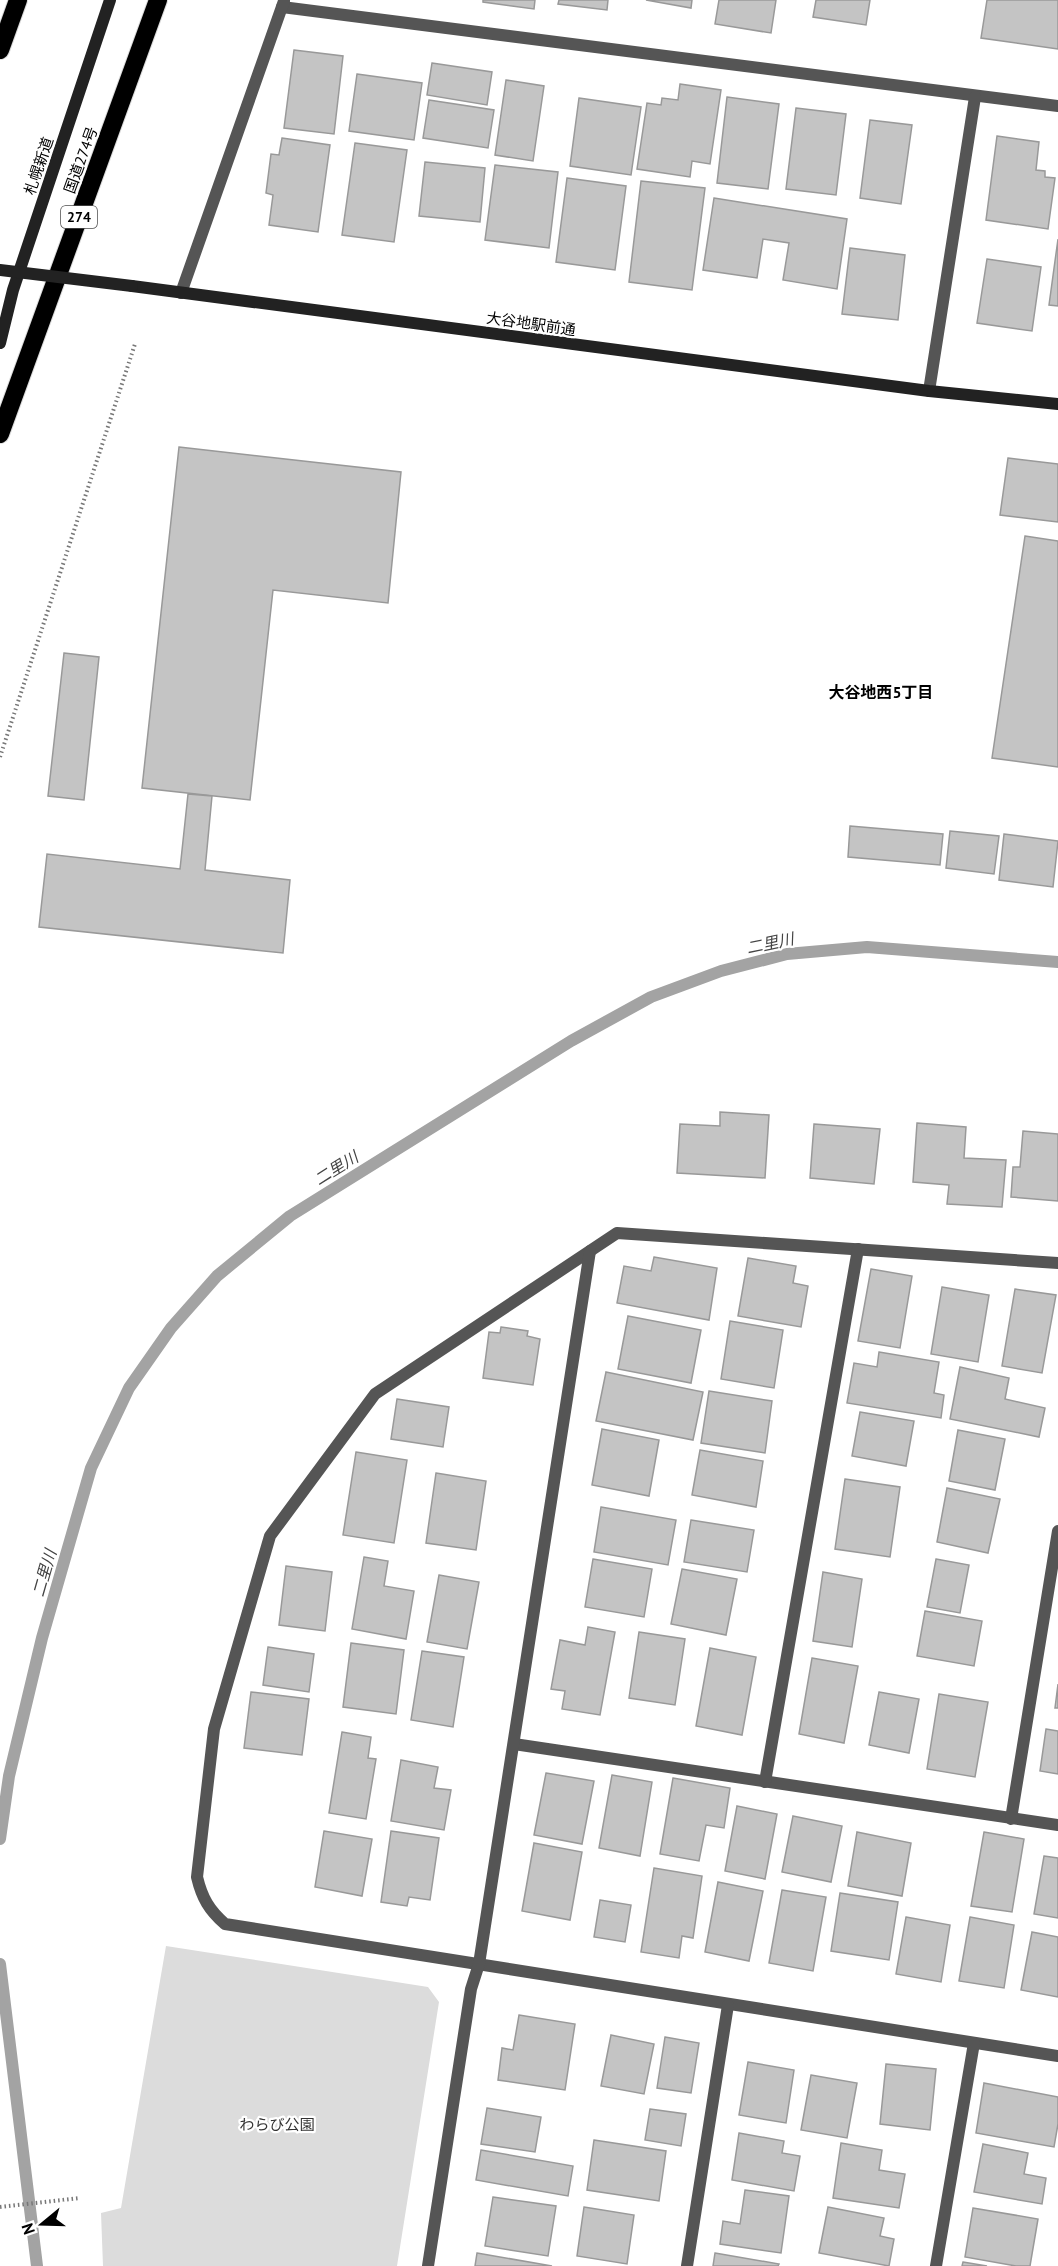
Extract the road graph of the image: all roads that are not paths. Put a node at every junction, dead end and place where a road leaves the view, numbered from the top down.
1 (18, 0) edge
2 (110, 0) edge
3 (158, 0) edge
4 (284, 4) edge
5 (0, 50) edge
6 (975, 97) junction
7 (1058, 106) edge
8 (0, 270) edge
9 (181, 293) junction
10 (0, 343) edge
11 (929, 391) junction
12 (1058, 404) edge
13 (0, 434) edge
14 (858, 1250) junction
15 (590, 1251) junction
16 (1058, 1263) edge
17 (1058, 1531) edge
18 (514, 1744) junction
19 (765, 1782) junction
20 (1011, 1818) junction
21 (1058, 1826) edge
22 (479, 1964) junction
23 (728, 2005) junction
24 (974, 2043) junction
25 (1058, 2056) edge
26 (428, 2266) edge
27 (687, 2266) edge
28 (936, 2266) edge

1 - 5 highway
2 - 10 street, 札幌新道
3 - 13 highway, 国道274号 / 274
4 - 6 street
4 - 9 street
6 - 7 street
6 - 11 street
8 - 9 street, 大谷地駅前通, bridge
9 - 11 street, 大谷地駅前通
11 - 12 street, 大谷地駅前通
14 - 15 street
14 - 16 street
14 - 19 street
15 - 18 street
15 - 22 street
17 - 20 street
18 - 19 street
18 - 22 street
19 - 20 street
20 - 21 street
22 - 23 street
22 - 26 street
23 - 24 street
23 - 27 street
24 - 25 street
24 - 28 street

